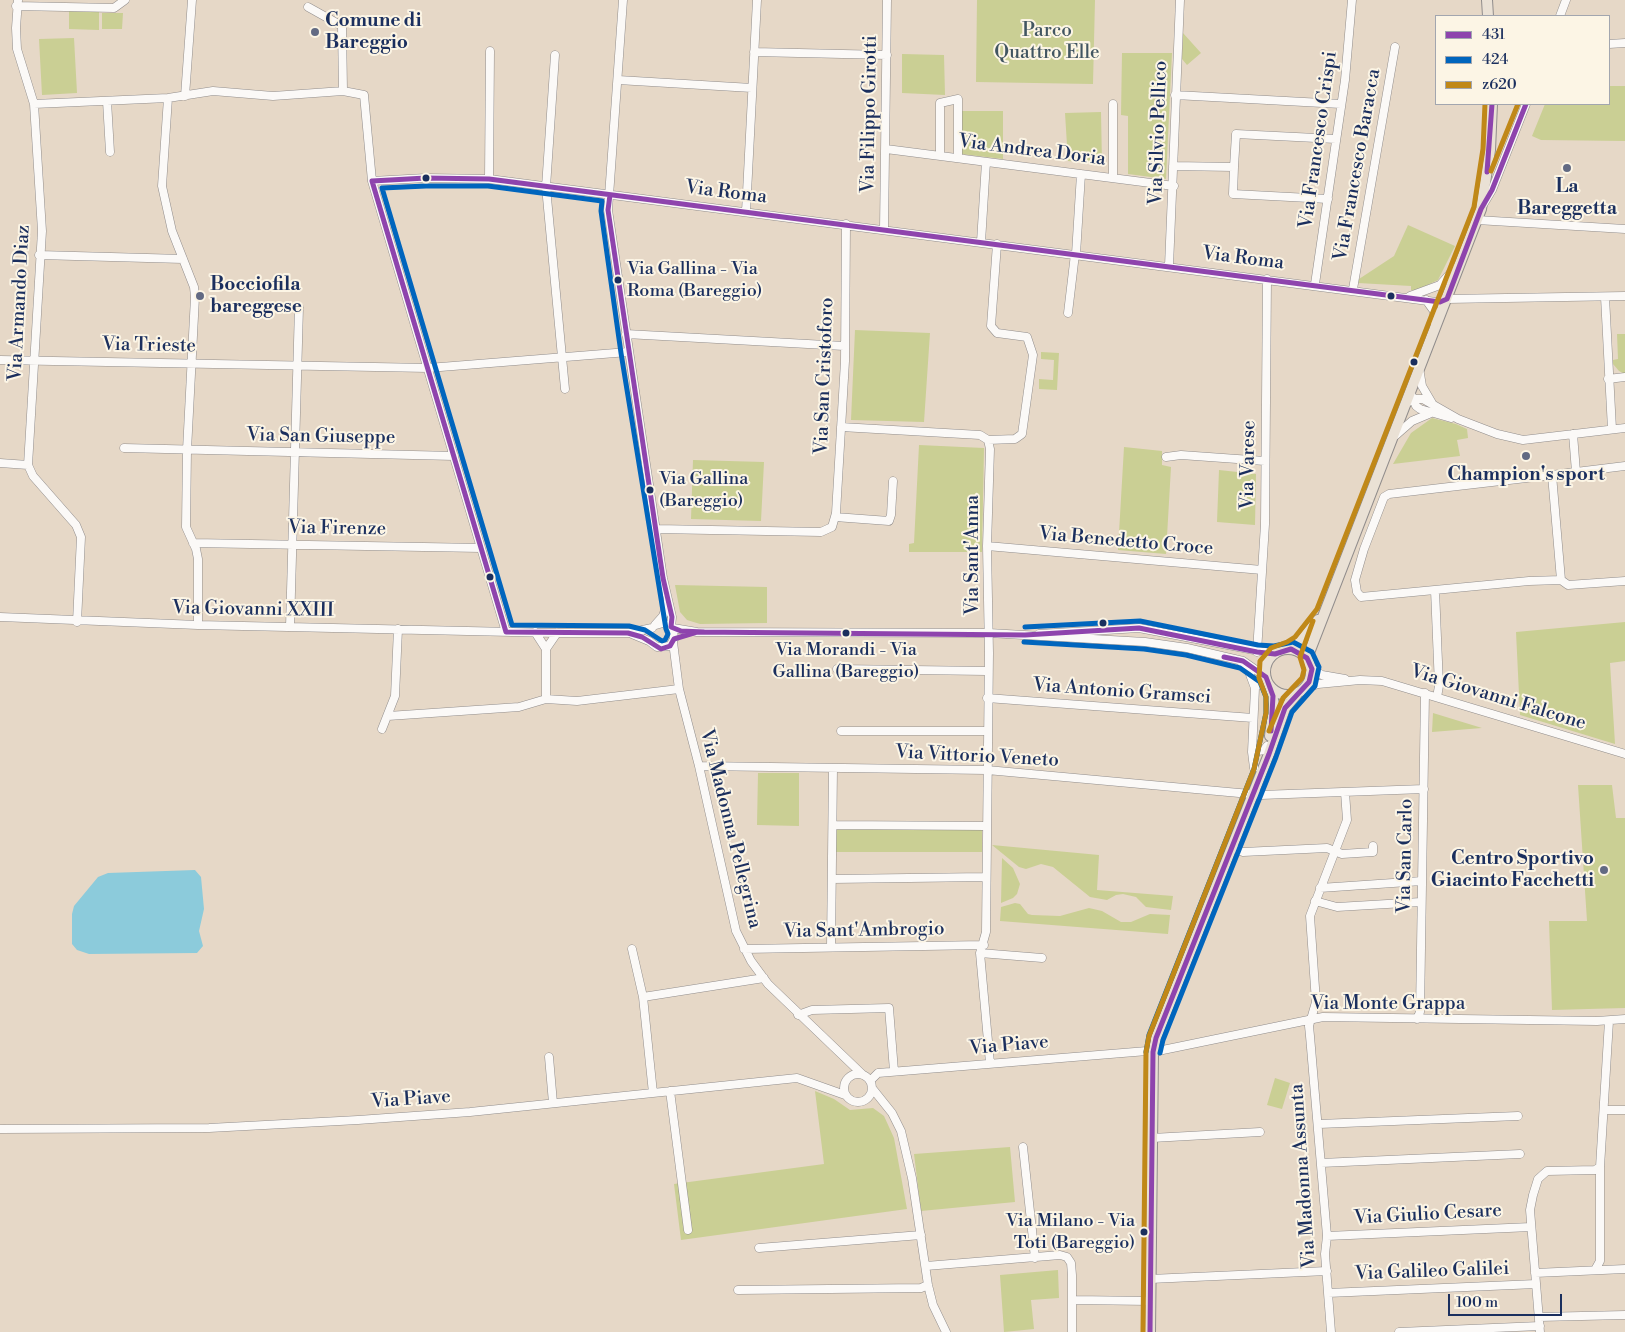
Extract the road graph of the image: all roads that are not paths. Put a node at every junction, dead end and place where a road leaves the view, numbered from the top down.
1 (125, 0) edge
2 (192, 0) edge
3 (623, 0) edge
4 (756, 0) edge
5 (887, 0) edge
6 (1180, 0) edge
7 (1352, 0) edge
8 (1487, 0) edge
9 (1566, 0) edge
10 (17, 3) edge
11 (308, 8) dead end
12 (1488, 15) edge
13 (1560, 15) edge
14 (1625, 43) edge
15 (1610, 44) edge
16 (1395, 47) dead end
17 (490, 51) dead end
18 (754, 52) junction
19 (555, 55) dead end
20 (887, 55) junction
21 (618, 80) junction
22 (752, 88) junction
23 (343, 91) junction
24 (1175, 95) junction
25 (184, 96) junction
26 (168, 98) junction
27 (107, 101) junction
28 (34, 104) junction
29 (1113, 104) dead end
30 (1341, 104) junction
31 (1492, 105) edge
32 (1526, 105) edge
33 (1336, 139) junction
34 (886, 149) junction
35 (110, 152) dead end
36 (940, 156) junction
37 (958, 158) junction
38 (986, 162) junction
39 (1172, 166) junction
40 (1234, 167) junction
41 (1081, 174) junction
42 (1113, 178) junction
43 (489, 179) junction
44 (372, 181) junction
45 (1174, 186) junction
46 (546, 187) junction
47 (610, 195) junction
48 (1328, 199) junction
49 (1481, 209) junction
50 (746, 212) junction
51 (1477, 220) junction
52 (846, 224) junction
53 (884, 229) junction
54 (1625, 229) edge
55 (981, 242) junction
56 (997, 244) junction
57 (1075, 254) junction
58 (40, 255) junction
59 (1463, 256) junction
60 (183, 259) junction
61 (1169, 266) junction
62 (1267, 279) junction
63 (1316, 284) junction
64 (1353, 289) junction
65 (1421, 293) junction
66 (1625, 296) edge
67 (1408, 297) junction
68 (1605, 297) junction
69 (1447, 299) junction
70 (1426, 300) junction
71 (299, 307) dead end
72 (1068, 313) dead end
73 (1435, 328) junction
74 (626, 334) junction
75 (844, 346) junction
76 (628, 352) junction
77 (562, 358) junction
78 (0, 360) edge
79 (34, 360) junction
80 (191, 363) junction
81 (297, 366) junction
82 (428, 368) junction
83 (1419, 368) junction
84 (1625, 377) edge
85 (1608, 379) junction
86 (566, 389) dead end
87 (1409, 398) junction
88 (1433, 405) junction
89 (1431, 413) junction
90 (1458, 419) junction
91 (841, 427) junction
92 (1625, 428) edge
93 (1612, 430) junction
94 (1573, 434) junction
95 (988, 440) junction
96 (1391, 440) junction
97 (124, 448) dead end
98 (187, 450) junction
99 (296, 452) junction
100 (454, 456) junction
101 (1166, 457) dead end
102 (1266, 461) junction
103 (0, 463) edge
104 (28, 465) junction
105 (1625, 466) edge
106 (1576, 472) junction
107 (1552, 475) junction
108 (893, 480) dead end
109 (835, 517) junction
110 (656, 529) junction
111 (1352, 540) junction
112 (193, 543) junction
113 (293, 545) junction
114 (987, 546) junction
115 (481, 548) junction
116 (1364, 549) junction
117 (1262, 570) junction
118 (1560, 580) junction
119 (1625, 581) edge
120 (1435, 590) junction
121 (668, 600) junction
122 (1324, 613) junction
123 (0, 618) edge
124 (77, 622) junction
125 (198, 625) junction
126 (654, 626) junction
127 (290, 627) junction
128 (672, 627) junction
129 (398, 629) junction
130 (506, 632) junction
131 (535, 632) junction
132 (697, 632) junction
133 (557, 633) junction
134 (628, 633) junction
135 (989, 633) junction
136 (1025, 635) junction
137 (674, 641) junction
138 (651, 643) junction
139 (660, 648) junction
140 (546, 649) junction
141 (1291, 649) junction
142 (1257, 652) junction
143 (1275, 654) junction
144 (1307, 658) junction
145 (1236, 660) junction
146 (674, 665) junction
147 (837, 669) dead end
148 (1312, 669) junction
149 (987, 671) junction
150 (1360, 680) junction
151 (1268, 682) junction
152 (1254, 688) junction
153 (1306, 688) junction
154 (679, 689) junction
155 (1425, 693) junction
156 (1297, 694) junction
157 (1437, 697) junction
158 (987, 698) junction
159 (546, 699) junction
160 (388, 716) junction
161 (1254, 718) junction
162 (382, 728) dead end
163 (841, 731) dead end
164 (988, 731) junction
165 (1267, 746) junction
166 (1252, 752) junction
167 (1625, 754) edge
168 (699, 766) junction
169 (833, 768) junction
170 (987, 770) junction
171 (1258, 770) junction
172 (1424, 789) junction
173 (1345, 792) junction
174 (1252, 795) junction
175 (834, 825) junction
176 (986, 826) junction
177 (1373, 846) dead end
178 (1231, 848) junction
179 (1335, 851) junction
180 (986, 876) junction
181 (832, 879) junction
182 (1422, 881) junction
183 (1320, 888) junction
184 (1315, 901) junction
185 (1421, 902) junction
186 (831, 948) junction
187 (632, 949) dead end
188 (744, 949) junction
189 (982, 949) junction
190 (1042, 958) dead end
191 (764, 978) junction
192 (643, 997) junction
193 (798, 1015) junction
194 (1311, 1019) junction
195 (1417, 1019) junction
196 (1625, 1019) edge
197 (1609, 1021) junction
198 (1154, 1052) junction
199 (549, 1057) dead end
200 (843, 1057) junction
201 (990, 1063) junction
202 (894, 1071) junction
203 (846, 1080) junction
204 (868, 1081) junction
205 (821, 1087) junction
206 (670, 1091) junction
207 (653, 1093) junction
208 (845, 1095) junction
209 (866, 1099) junction
210 (553, 1103) junction
211 (885, 1105) junction
212 (1604, 1110) junction
213 (1625, 1110) edge
214 (1518, 1116) dead end
215 (1319, 1124) junction
216 (0, 1129) edge
217 (1260, 1132) dead end
218 (1152, 1138) junction
219 (1024, 1147) dead end
220 (1520, 1154) dead end
221 (1321, 1163) junction
222 (1600, 1167) junction
223 (1531, 1227) junction
224 (688, 1230) dead end
225 (921, 1235) junction
226 (1327, 1236) junction
227 (759, 1248) dead end
228 (1035, 1258) junction
229 (926, 1266) junction
230 (1625, 1269) edge
231 (1596, 1270) junction
232 (1327, 1271) junction
233 (1535, 1273) junction
234 (1150, 1278) junction
235 (1536, 1284) junction
236 (928, 1285) junction
237 (738, 1290) dead end
238 (1328, 1293) junction
239 (1073, 1300) junction
240 (1150, 1301) junction
241 (1625, 1315) edge
242 (1540, 1325) edge
243 (946, 1332) edge
244 (1072, 1332) edge
245 (1150, 1332) edge
246 (1331, 1332) edge
247 (1400, 1332) edge

1 - 10 street
2 - 25 street
3 - 21 street
4 - 18 street
5 - 20 street, Via Filippo Girotti
6 - 24 street, Via Silvio Pellico
7 - 30 street, Via Francesco Crispi
8 - 12 main road
9 - 13 street
10 - 28 street, Via Armando Diaz
11 - 23 street
14 - 15 street
16 - 64 street, Via Francesco Baracca
17 - 43 street
18 - 20 street
18 - 22 street
19 - 46 street
20 - 34 street, Via Filippo Girotti
21 - 22 street
21 - 47 street
22 - 50 street
23 - 25 street
23 - 44 street
24 - 30 street
24 - 39 street, Via Silvio Pellico
25 - 26 street
26 - 27 street
26 - 60 street
27 - 28 street
27 - 35 street
28 - 58 street, Via Armando Diaz
29 - 42 street
30 - 33 street, Via Francesco Crispi
31 - 49 main road
32 - 49 street
33 - 40 street
33 - 48 street, Via Francesco Crispi
34 - 36 street, Via Andrea Doria
34 - 53 street, Via Filippo Girotti
36 - 37 street, Via Andrea Doria
36 - 37 street
37 - 38 street, Via Andrea Doria
38 - 41 street, Via Andrea Doria
38 - 55 street
39 - 40 street
39 - 45 street, Via Silvio Pellico
40 - 48 street
41 - 42 street, Via Andrea Doria
41 - 57 street
42 - 45 street, Via Andrea Doria
43 - 44 street, Via Roma
43 - 46 street, Via Roma
44 - 82 street
45 - 61 street, Via Silvio Pellico
46 - 47 street, Via Roma
46 - 77 street
47 - 50 street, Via Roma
47 - 74 street
48 - 63 street, Via Francesco Crispi
49 - 51 main road
50 - 52 street, Via Roma
51 - 54 street
51 - 59 main road
52 - 53 street, Via Roma
52 - 75 street, Via San Cristoforo
53 - 55 street, Via Roma
55 - 56 street, Via Roma
56 - 57 street, Via Roma
56 - 95 street
57 - 61 street, Via Roma
57 - 72 street
58 - 60 street
58 - 79 street, Via Armando Diaz
59 - 65 street
59 - 69 main road
60 - 80 street
61 - 62 street, Via Roma
62 - 63 street, Via Roma
62 - 102 street, Via Varese
63 - 64 street, Via Roma
64 - 67 street, Via Roma
65 - 67 street
65 - 69 street
66 - 68 street
67 - 70 street, Via Roma
68 - 69 street
68 - 85 street
69 - 70 street, Via Roma
69 - 73 main road
70 - 73 street
71 - 81 street
73 - 83 main road
74 - 75 street
74 - 76 street
75 - 91 street, Via San Cristoforo
76 - 77 street, Via Trieste
76 - 110 street
77 - 82 street, Via Trieste
77 - 86 street
78 - 79 street, Via Trieste
79 - 80 street, Via Trieste
79 - 104 street, Via Armando Diaz
80 - 81 street, Via Trieste
80 - 98 street
81 - 82 street, Via Trieste
81 - 99 street
82 - 100 street
83 - 87 main road
83 - 88 street
84 - 85 street
85 - 93 street
87 - 88 street
87 - 89 street
87 - 96 main road
88 - 90 street
89 - 90 street
89 - 96 street
90 - 94 street
91 - 95 street
91 - 109 street, Via San Cristoforo
92 - 93 street
93 - 94 street
94 - 106 street
95 - 114 street, Via Sant'Anna
96 - 111 main road
97 - 98 street, Via San Giuseppe
98 - 99 street, Via San Giuseppe
98 - 112 street
99 - 100 street, Via San Giuseppe
99 - 113 street
100 - 115 street
101 - 102 street
102 - 117 street, Via Varese
103 - 104 street
104 - 124 street
105 - 106 street
106 - 107 street
107 - 116 street
107 - 118 street
108 - 109 street
109 - 110 street, Via San Cristoforo
110 - 121 street
111 - 116 street
111 - 122 main road
112 - 113 street, Via Firenze
112 - 125 street
113 - 115 street, Via Firenze
113 - 127 street
114 - 117 street, Via Benedetto Croce
114 - 135 street, Via Sant'Anna
115 - 130 street
116 - 120 street
117 - 142 street, Via Varese
118 - 119 street
118 - 120 street
120 - 157 street
121 - 126 street
121 - 128 street
122 - 141 main road
122 - 144 main road
123 - 124 street, Via Giovanni XXIII
124 - 125 street, Via Giovanni XXIII
125 - 127 street, Via Giovanni XXIII
126 - 128 street
126 - 134 street
126 - 138 street
127 - 129 street, Via Giovanni XXIII
128 - 132 street
128 - 137 street
129 - 130 street, Via Giovanni XXIII
129 - 160 street
130 - 131 street, Via Giovanni XXIII
131 - 133 street, Via Giovanni XXIII
131 - 140 street
132 - 135 street
132 - 137 street
133 - 134 street, Via Giovanni XXIII
133 - 140 street
134 - 138 street
135 - 136 street
135 - 149 street, Via Sant'Anna
136 - 142 street
136 - 145 street
137 - 139 street
137 - 146 street, Via Madonna Pellegrina
138 - 139 street
139 - 146 street, Via Madonna Pellegrina
140 - 159 street
141 - 143 main road
141 - 144 main road
142 - 143 street
143 - 151 main road
144 - 148 main road
145 - 151 street
145 - 152 street
146 - 154 street, Via Madonna Pellegrina
147 - 149 street
148 - 150 street, Via Giovanni Falcone
148 - 153 main road
149 - 158 street, Via Sant'Anna
150 - 153 street, Via Giovanni Falcone
150 - 155 street, Via Giovanni Falcone
151 - 152 street
151 - 156 main road
151 - 165 main road
152 - 161 street
153 - 156 main road
154 - 159 street
154 - 168 street, Via Madonna Pellegrina
155 - 157 street, Via Giovanni Falcone
155 - 172 street, Via San Carlo
156 - 171 main road
157 - 167 street, Via Giovanni Falcone
158 - 161 street, Via Antonio Gramsci
158 - 164 street, Via Sant'Anna
159 - 160 street
160 - 162 street
161 - 166 street
163 - 164 street
164 - 170 street, Via Sant'Anna
165 - 166 street
165 - 171 main road
166 - 171 street
168 - 169 street, Via Vittorio Veneto
168 - 188 street, Via Madonna Pellegrina
169 - 170 street, Via Vittorio Veneto
169 - 175 street
170 - 174 street, Via Vittorio Veneto
170 - 176 street, Via Sant'Anna
171 - 174 main road
172 - 173 street, Via Vittorio Veneto
172 - 182 street, Via San Carlo
173 - 174 street, Via Vittorio Veneto
173 - 179 street, Via Madonna Assunta
174 - 178 main road
175 - 176 street
175 - 181 street
176 - 180 street, Via Sant'Anna
177 - 179 street
178 - 179 street
178 - 198 main road
179 - 183 street, Via Madonna Assunta
180 - 181 street
180 - 189 street, Via Sant'Anna
181 - 186 street
182 - 183 street
182 - 185 street, Via San Carlo
183 - 184 street, Via Madonna Assunta
184 - 185 street
184 - 194 street, Via Madonna Assunta
185 - 195 street, Via San Carlo
186 - 188 street, Via Sant'Ambrogio
186 - 189 street, Via Sant'Ambrogio
187 - 192 street
188 - 191 street, Via Madonna Pellegrina
189 - 190 street
189 - 201 street, Via Sant'Anna
191 - 192 street
191 - 193 street, Via Madonna Pellegrina
192 - 207 street
193 - 200 street, Via Madonna Pellegrina
193 - 202 street
194 - 195 street, Via Monte Grappa
194 - 198 street, Via Monte Grappa
194 - 215 street, Via Madonna Assunta
195 - 197 street, Via Monte Grappa
196 - 197 street, Via Monte Grappa
197 - 212 street
198 - 201 street, Via Piave
198 - 218 main road
199 - 210 street
200 - 203 street
200 - 204 street, Via Madonna Pellegrina
201 - 202 street, Via Piave
202 - 204 street, Via Piave
203 - 204 street
203 - 205 street
203 - 208 street
204 - 209 street
204 - 211 street, Via Madonna Pellegrina
205 - 206 street, Via Piave
205 - 208 street, Via Piave
206 - 207 street, Via Piave
206 - 224 street
207 - 210 street, Via Piave
208 - 209 street
209 - 211 street
210 - 216 street, Via Piave
211 - 225 street, Via Madonna Pellegrina
212 - 213 street
212 - 222 street
214 - 215 street
215 - 221 street, Via Madonna Assunta
217 - 218 street
218 - 234 main road
219 - 228 street
220 - 221 street
221 - 226 street, Via Madonna Assunta
222 - 223 street
222 - 231 street
223 - 226 street, Via Giulio Cesare
223 - 233 street
225 - 227 street
225 - 229 street, Via Madonna Pellegrina
226 - 232 street, Via Madonna Assunta
228 - 229 street
228 - 239 street
229 - 236 street, Via Madonna Pellegrina
230 - 231 street
231 - 233 street
232 - 234 street
232 - 238 street, Via Madonna Assunta
233 - 235 street
234 - 240 main road
235 - 238 street, Via Galileo Galilei
235 - 242 street
236 - 237 street
236 - 243 street, Via Madonna Pellegrina
238 - 246 street, Via Madonna Assunta
239 - 240 street
239 - 244 street
240 - 245 main road
241 - 242 street
242 - 247 street

